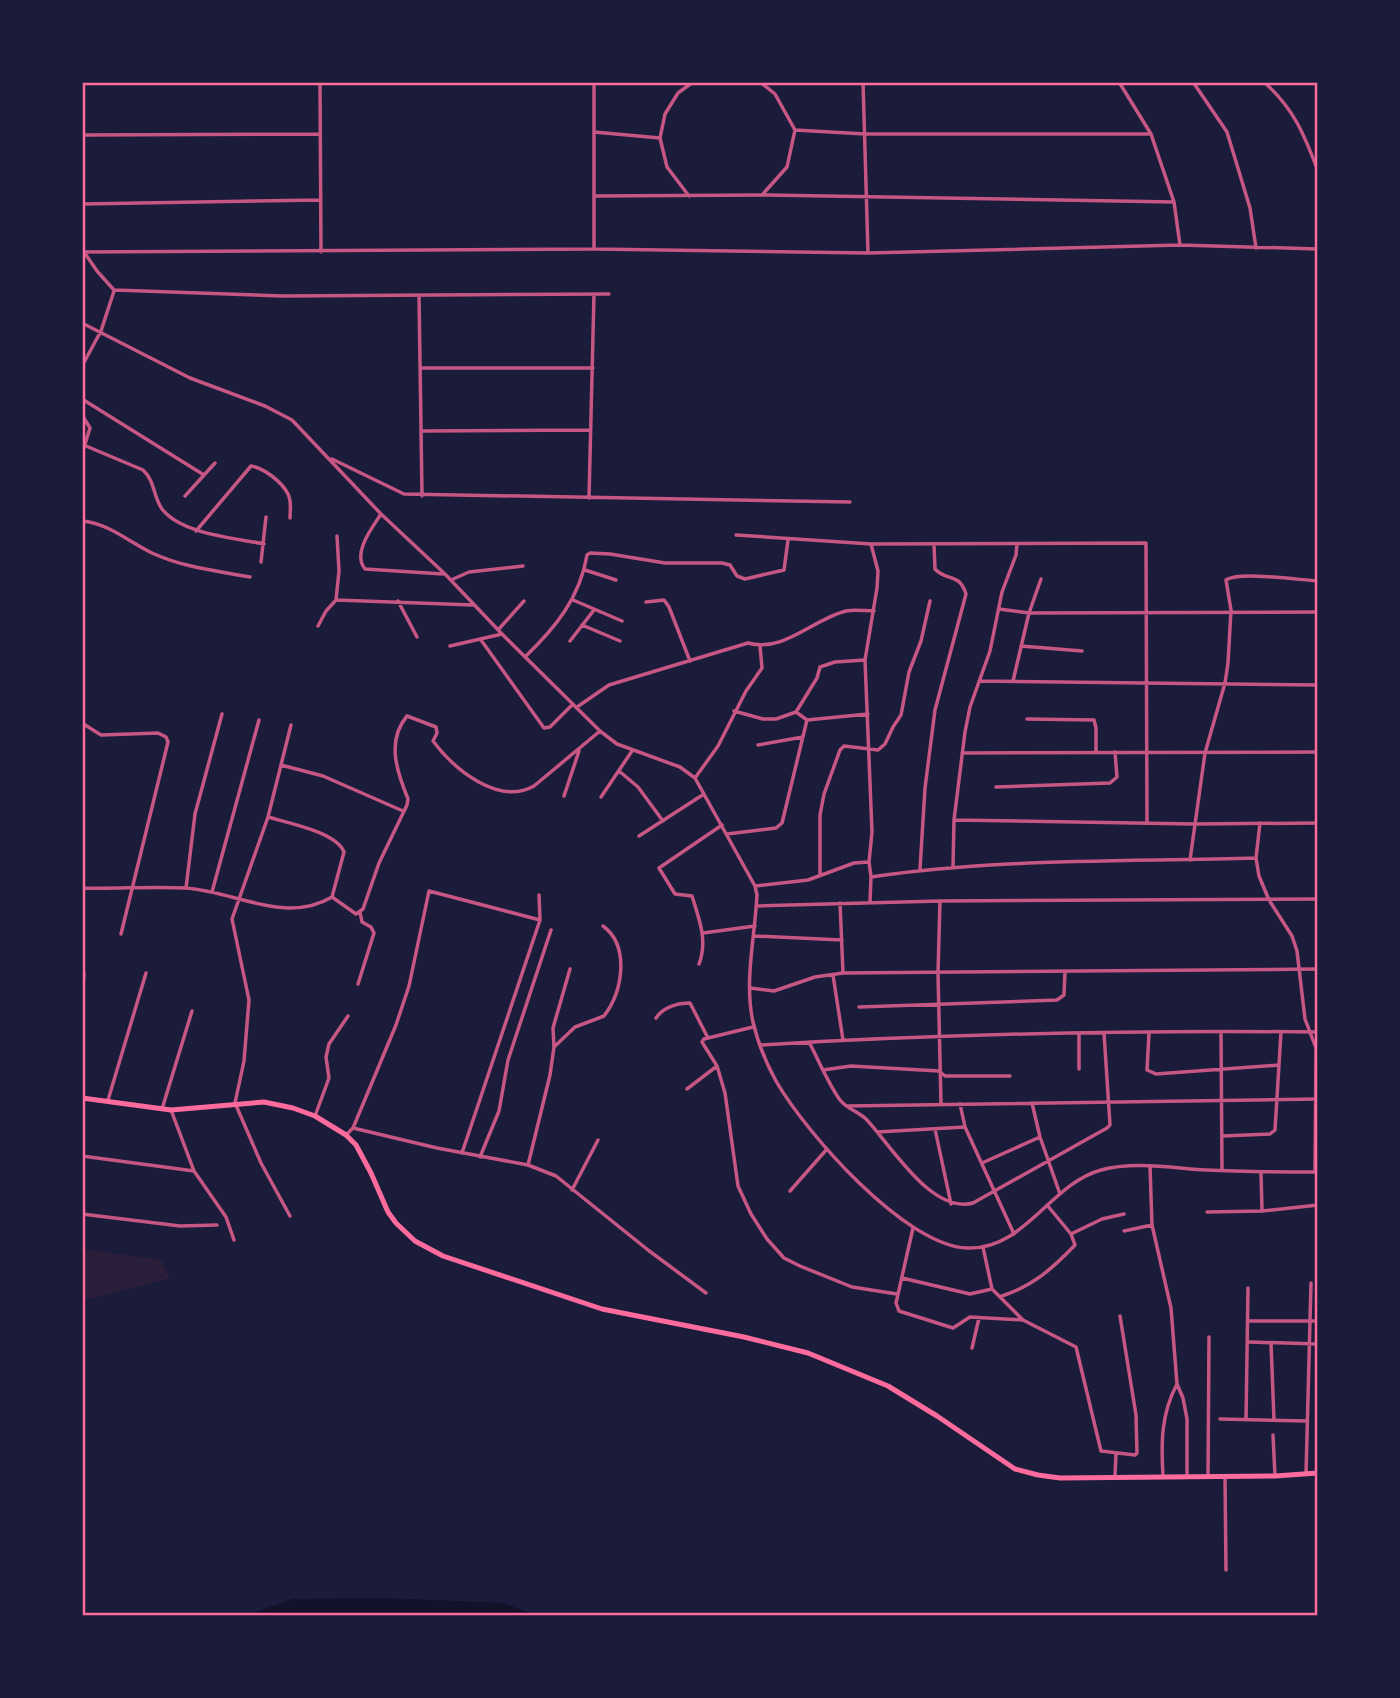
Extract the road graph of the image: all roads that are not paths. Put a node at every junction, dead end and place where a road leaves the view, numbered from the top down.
1 (320, 82) edge
2 (594, 82) edge
3 (693, 82) edge
4 (760, 82) edge
5 (863, 82) edge
6 (1119, 82) edge
7 (1193, 82) edge
8 (1264, 82) edge
9 (795, 130) junction
10 (594, 132) junction
11 (320, 134) junction
12 (865, 134) junction
13 (1152, 134) junction
14 (82, 135) edge
15 (660, 138) junction
16 (1318, 171) edge
17 (594, 196) junction
18 (689, 196) junction
19 (760, 196) junction
20 (865, 196) junction
21 (321, 200) junction
22 (1174, 202) junction
23 (82, 204) edge
24 (1180, 245) junction
25 (1256, 248) junction
26 (594, 249) junction
27 (1318, 249) edge
28 (83, 251) edge
29 (321, 252) junction
30 (868, 253) junction
31 (114, 290) junction
32 (594, 294) junction
33 (609, 294) dead end
34 (418, 295) junction
35 (82, 323) edge
36 (100, 331) junction
37 (82, 366) edge
38 (421, 368) junction
39 (593, 368) junction
40 (82, 399) edge
41 (82, 415) edge
42 (590, 430) junction
43 (423, 431) junction
44 (86, 446) junction
45 (82, 454) edge
46 (330, 458) junction
47 (215, 463) dead end
48 (204, 475) junction
49 (185, 496) dead end
50 (422, 496) junction
51 (589, 498) junction
52 (850, 502) dead end
53 (382, 514) junction
54 (266, 517) dead end
55 (290, 517) dead end
56 (82, 521) edge
57 (196, 531) junction
58 (736, 535) dead end
59 (337, 536) dead end
60 (789, 540) junction
61 (264, 544) junction
62 (871, 544) junction
63 (1017, 544) junction
64 (934, 545) junction
65 (261, 562) dead end
66 (523, 566) dead end
67 (585, 570) junction
68 (445, 574) junction
69 (250, 577) dead end
70 (1041, 579) dead end
71 (451, 580) junction
72 (616, 580) dead end
73 (1318, 581) edge
74 (337, 600) junction
75 (573, 600) junction
76 (398, 601) junction
77 (524, 601) dead end
78 (930, 601) dead end
79 (646, 602) dead end
80 (475, 605) junction
81 (999, 609) junction
82 (594, 610) junction
83 (1231, 610) junction
84 (874, 611) junction
85 (1318, 611) edge
86 (1147, 612) junction
87 (1029, 613) junction
88 (622, 621) dead end
89 (582, 625) junction
90 (318, 626) dead end
91 (498, 630) junction
92 (502, 634) junction
93 (417, 637) dead end
94 (481, 640) junction
95 (570, 641) dead end
96 (620, 641) dead end
97 (450, 646) dead end
98 (760, 646) junction
99 (1021, 646) junction
100 (1082, 651) dead end
101 (526, 657) junction
102 (865, 660) junction
103 (690, 661) junction
104 (979, 681) junction
105 (1013, 681) junction
106 (1147, 682) junction
107 (1225, 683) junction
108 (1318, 685) edge
109 (575, 706) junction
110 (734, 711) junction
111 (796, 712) junction
112 (222, 714) dead end
113 (868, 714) junction
114 (1027, 719) dead end
115 (259, 720) dead end
116 (807, 720) junction
117 (82, 723) edge
118 (291, 725) dead end
119 (600, 731) junction
120 (803, 737) junction
121 (758, 745) dead end
122 (579, 750) junction
123 (869, 750) junction
124 (632, 751) junction
125 (1096, 752) junction
126 (1115, 752) junction
127 (1149, 752) junction
128 (1318, 752) edge
129 (962, 753) junction
130 (1205, 753) junction
131 (281, 765) junction
132 (619, 771) junction
133 (695, 778) junction
134 (996, 787) dead end
135 (704, 794) junction
136 (564, 796) dead end
137 (601, 797) dead end
138 (404, 812) junction
139 (268, 817) junction
140 (954, 820) junction
141 (663, 821) junction
142 (1147, 822) junction
143 (1260, 823) junction
144 (1318, 823) edge
145 (1194, 824) junction
146 (722, 825) junction
147 (727, 834) junction
148 (639, 836) dead end
149 (1256, 858) junction
150 (1190, 860) junction
151 (869, 862) junction
152 (953, 867) junction
153 (920, 870) junction
154 (820, 876) junction
155 (871, 877) junction
156 (755, 886) junction
157 (82, 888) edge
158 (186, 888) junction
159 (134, 890) junction
160 (212, 892) junction
161 (539, 895) dead end
162 (332, 897) junction
163 (240, 898) junction
164 (1269, 900) junction
165 (1318, 900) edge
166 (940, 901) junction
167 (870, 902) junction
168 (840, 903) junction
169 (756, 906) junction
170 (360, 912) junction
171 (540, 920) junction
172 (603, 926) dead end
173 (755, 926) junction
174 (551, 930) dead end
175 (703, 933) junction
176 (121, 934) dead end
177 (754, 936) junction
178 (842, 940) junction
179 (699, 964) dead end
180 (570, 969) dead end
181 (1299, 969) junction
182 (1318, 969) edge
183 (1065, 972) junction
184 (146, 973) dead end
185 (843, 973) junction
186 (938, 973) junction
187 (84, 974) edge
188 (833, 975) junction
189 (358, 984) dead end
190 (750, 988) junction
191 (82, 990) edge
192 (939, 1004) junction
193 (859, 1007) dead end
194 (192, 1011) dead end
195 (348, 1016) dead end
196 (656, 1018) dead end
197 (754, 1026) junction
198 (1281, 1032) junction
199 (1312, 1032) junction
200 (1318, 1032) edge
201 (1104, 1033) junction
202 (1149, 1033) junction
203 (1221, 1033) junction
204 (1079, 1034) junction
205 (708, 1038) junction
206 (940, 1038) junction
207 (843, 1040) junction
208 (809, 1042) junction
209 (760, 1045) junction
210 (554, 1047) junction
211 (1279, 1065) junction
212 (717, 1066) junction
213 (1079, 1069) dead end
214 (1221, 1069) junction
215 (823, 1070) junction
216 (939, 1071) junction
217 (1010, 1076) dead end
218 (687, 1089) dead end
219 (82, 1098) edge
220 (1317, 1099) edge
221 (108, 1100) junction
222 (1222, 1100) junction
223 (1277, 1100) junction
224 (1107, 1102) junction
225 (235, 1103) junction
226 (1032, 1103) junction
227 (941, 1104) junction
228 (960, 1104) junction
229 (846, 1106) junction
230 (162, 1109) junction
231 (172, 1110) junction
232 (315, 1116) junction
233 (965, 1127) junction
234 (353, 1128) junction
235 (935, 1129) junction
236 (877, 1132) junction
237 (346, 1135) junction
238 (1222, 1136) junction
239 (1040, 1137) junction
240 (598, 1140) dead end
241 (827, 1149) junction
242 (462, 1153) junction
243 (82, 1156) edge
244 (480, 1157) junction
245 (1049, 1161) junction
246 (982, 1163) junction
247 (528, 1165) junction
248 (1150, 1166) junction
249 (1222, 1170) junction
250 (194, 1171) junction
251 (1261, 1172) junction
252 (1317, 1172) edge
253 (572, 1190) junction
254 (996, 1190) junction
255 (790, 1191) dead end
256 (1060, 1195) junction
257 (951, 1204) junction
258 (1047, 1205) junction
259 (1318, 1205) edge
260 (1262, 1211) junction
261 (1207, 1212) dead end
262 (82, 1214) edge
263 (1124, 1214) dead end
264 (290, 1216) dead end
265 (217, 1225) dead end
266 (1152, 1225) junction
267 (913, 1228) junction
268 (1124, 1231) dead end
269 (1014, 1234) junction
270 (1071, 1234) junction
271 (233, 1240) dead end
272 (983, 1248) junction
273 (902, 1278) junction
274 (1311, 1283) dead end
275 (1248, 1288) dead end
276 (992, 1289) junction
277 (706, 1293) dead end
278 (897, 1294) junction
279 (1001, 1296) junction
280 (1120, 1316) dead end
281 (979, 1318) junction
282 (1023, 1320) junction
283 (1249, 1321) junction
284 (1310, 1321) junction
285 (1318, 1321) edge
286 (1209, 1337) dead end
287 (1249, 1342) junction
288 (1271, 1343) junction
289 (1310, 1343) junction
290 (1318, 1344) edge
291 (972, 1348) dead end
292 (1177, 1384) junction
293 (1220, 1419) dead end
294 (1247, 1420) junction
295 (1274, 1420) junction
296 (1307, 1421) junction
297 (1273, 1434) dead end
298 (1116, 1453) junction
299 (1318, 1473) edge
300 (1306, 1474) junction
301 (1225, 1475) junction
302 (1163, 1476) junction
303 (1187, 1476) junction
304 (1208, 1476) junction
305 (1275, 1476) junction
306 (1115, 1477) junction
307 (1226, 1570) dead end

1 - 11 street
2 - 10 street
3 - 15 street
4 - 9 street
5 - 12 street
6 - 13 street
7 - 25 street
8 - 16 street
9 - 12 street
9 - 19 street
10 - 15 street
10 - 17 street
11 - 14 street
11 - 21 street
12 - 13 street
12 - 20 street
13 - 22 street
15 - 18 street
17 - 18 street
17 - 26 street
18 - 19 street
19 - 20 street
20 - 22 street
20 - 30 street
21 - 23 street
21 - 29 street
22 - 24 street
24 - 25 street
24 - 30 street
25 - 27 street
26 - 29 street
26 - 30 street
28 - 29 street
28 - 31 street
31 - 34 street
31 - 36 street
32 - 33 street
32 - 34 street
32 - 39 street
34 - 38 street
35 - 36 street
36 - 37 street
36 - 46 street
38 - 39 street
38 - 43 street
39 - 42 street
40 - 48 street
41 - 44 street
42 - 43 street
42 - 51 street
43 - 50 street
44 - 45 street
44 - 57 street
46 - 50 street
46 - 53 street
47 - 48 street
48 - 49 street
50 - 51 street
51 - 52 street
53 - 68 street
53 - 68 street
54 - 61 street
55 - 57 street
56 - 69 street
57 - 61 street
58 - 60 street
59 - 74 street
60 - 62 street
60 - 67 street
61 - 65 street
62 - 64 street
62 - 84 street
63 - 64 street
63 - 81 street
63 - 86 street
64 - 153 street
66 - 71 street
67 - 72 street
67 - 75 street
68 - 71 street
70 - 87 street
71 - 80 street
73 - 83 street
74 - 76 street
74 - 90 street
75 - 82 street
75 - 101 street
76 - 80 street
76 - 93 street
77 - 91 street
78 - 123 street
79 - 103 street
80 - 91 street
81 - 87 street
81 - 104 street
82 - 88 street
82 - 89 street
83 - 85 street
83 - 86 street
83 - 107 street
84 - 98 street
84 - 102 street
86 - 87 street
86 - 106 street
87 - 99 street
89 - 95 street
89 - 96 street
91 - 92 street
92 - 94 street
92 - 101 street
94 - 97 street
94 - 109 street
98 - 103 street
98 - 110 street
99 - 100 street
99 - 105 street
101 - 109 street
102 - 111 street
102 - 113 street
103 - 109 street
104 - 105 street
104 - 129 street
105 - 106 street
106 - 107 street
106 - 127 street
107 - 108 street
107 - 130 street
109 - 119 street
110 - 111 street
110 - 133 street
111 - 116 street
112 - 158 street
113 - 116 street
113 - 123 street
114 - 125 street
115 - 160 street
116 - 120 street
117 - 159 street
118 - 131 street
119 - 122 street
119 - 124 street
120 - 121 street
120 - 147 street
122 - 136 street
122 - 138 street
123 - 151 street
123 - 154 street
124 - 132 street
124 - 133 street
125 - 126 street
125 - 129 street
126 - 127 street
126 - 134 street
127 - 130 street
127 - 142 street
128 - 130 street
129 - 140 street
130 - 145 street
131 - 138 street
131 - 139 street
132 - 137 street
132 - 141 street
133 - 135 street
135 - 141 street
135 - 146 street
138 - 170 street
139 - 162 street
139 - 163 street
140 - 142 street
140 - 152 street
141 - 148 street
142 - 145 street
143 - 144 street
143 - 145 street
143 - 149 street
145 - 150 street
146 - 147 street
146 - 175 street
147 - 156 street
149 - 150 street
149 - 164 street
150 - 152 street
151 - 154 street
151 - 155 street
152 - 153 street
153 - 155 street
154 - 156 street
155 - 167 street
156 - 169 street
157 - 159 street
158 - 159 street
158 - 160 street
159 - 176 street
160 - 163 street
161 - 171 street
162 - 163 street
162 - 170 street
163 - 225 street
164 - 165 street
164 - 166 street
164 - 181 street
166 - 167 street
166 - 186 street
167 - 168 street
168 - 169 street
168 - 178 street
169 - 173 street
170 - 189 street
171 - 234 street
171 - 242 street
172 - 210 street
173 - 175 street
173 - 177 street
174 - 244 street
175 - 179 street
177 - 178 street
177 - 190 street
178 - 185 street
180 - 210 street
181 - 182 street
181 - 183 street
181 - 199 street
183 - 186 street
183 - 192 street
184 - 221 street
185 - 186 street
185 - 188 street
186 - 192 street
187 - 191 street
188 - 190 street
188 - 207 street
190 - 197 street
192 - 193 street
192 - 206 street
194 - 230 street
195 - 232 street
196 - 205 street
197 - 205 street
197 - 209 street
198 - 199 street
198 - 203 street
198 - 211 street
199 - 200 street
199 - 220 street
201 - 202 street
201 - 204 street
201 - 224 street
202 - 203 street
202 - 214 street
203 - 214 street
204 - 206 street
204 - 213 street
205 - 212 street
206 - 207 street
206 - 216 street
207 - 208 street
208 - 209 street
208 - 215 street
209 - 241 street
210 - 247 street
211 - 214 street
211 - 223 street
212 - 218 street
212 - 278 street
214 - 222 street
215 - 216 street
215 - 229 street
216 - 217 street
216 - 227 street
219 - 221 main road
220 - 223 street
220 - 252 street
221 - 230 main road
222 - 223 street
222 - 224 street
222 - 238 street
223 - 238 street
224 - 226 street
224 - 245 street
225 - 231 main road
225 - 232 main road
225 - 264 street
226 - 228 street
226 - 239 street
227 - 228 street
227 - 229 street
228 - 233 street
229 - 236 street
230 - 231 main road
231 - 250 street
232 - 237 main road
233 - 235 street
233 - 246 street
234 - 237 street
234 - 242 street
235 - 236 street
235 - 257 street
236 - 257 street
237 - 306 main road
238 - 249 street
239 - 245 street
239 - 246 street
240 - 253 street
241 - 255 street
241 - 267 street
242 - 244 street
243 - 250 street
244 - 247 street
245 - 254 street
245 - 256 street
246 - 254 street
247 - 253 street
248 - 249 street
248 - 256 street
248 - 266 street
249 - 251 street
250 - 271 street
251 - 252 street
251 - 260 street
253 - 277 street
254 - 257 street
254 - 269 street
256 - 258 street
258 - 269 street
258 - 270 street
259 - 260 street
260 - 261 street
262 - 265 street
263 - 270 street
266 - 268 street
266 - 292 street
267 - 272 street
267 - 273 street
269 - 272 street
270 - 279 street
272 - 276 street
273 - 276 street
273 - 278 street
274 - 284 street
275 - 283 street
276 - 279 street
278 - 281 street
279 - 282 street
280 - 298 street
281 - 282 street
281 - 291 street
282 - 298 street
283 - 284 street
283 - 287 street
284 - 285 street
284 - 289 street
286 - 304 street
287 - 288 street
287 - 294 street
288 - 289 street
288 - 295 street
289 - 290 street
289 - 296 street
292 - 302 street
292 - 303 street
293 - 294 street
294 - 295 street
295 - 296 street
296 - 300 street
297 - 305 street
298 - 306 street
299 - 300 main road
300 - 305 main road
301 - 304 main road
301 - 305 main road
301 - 307 street
302 - 303 main road
302 - 306 main road
303 - 304 main road

